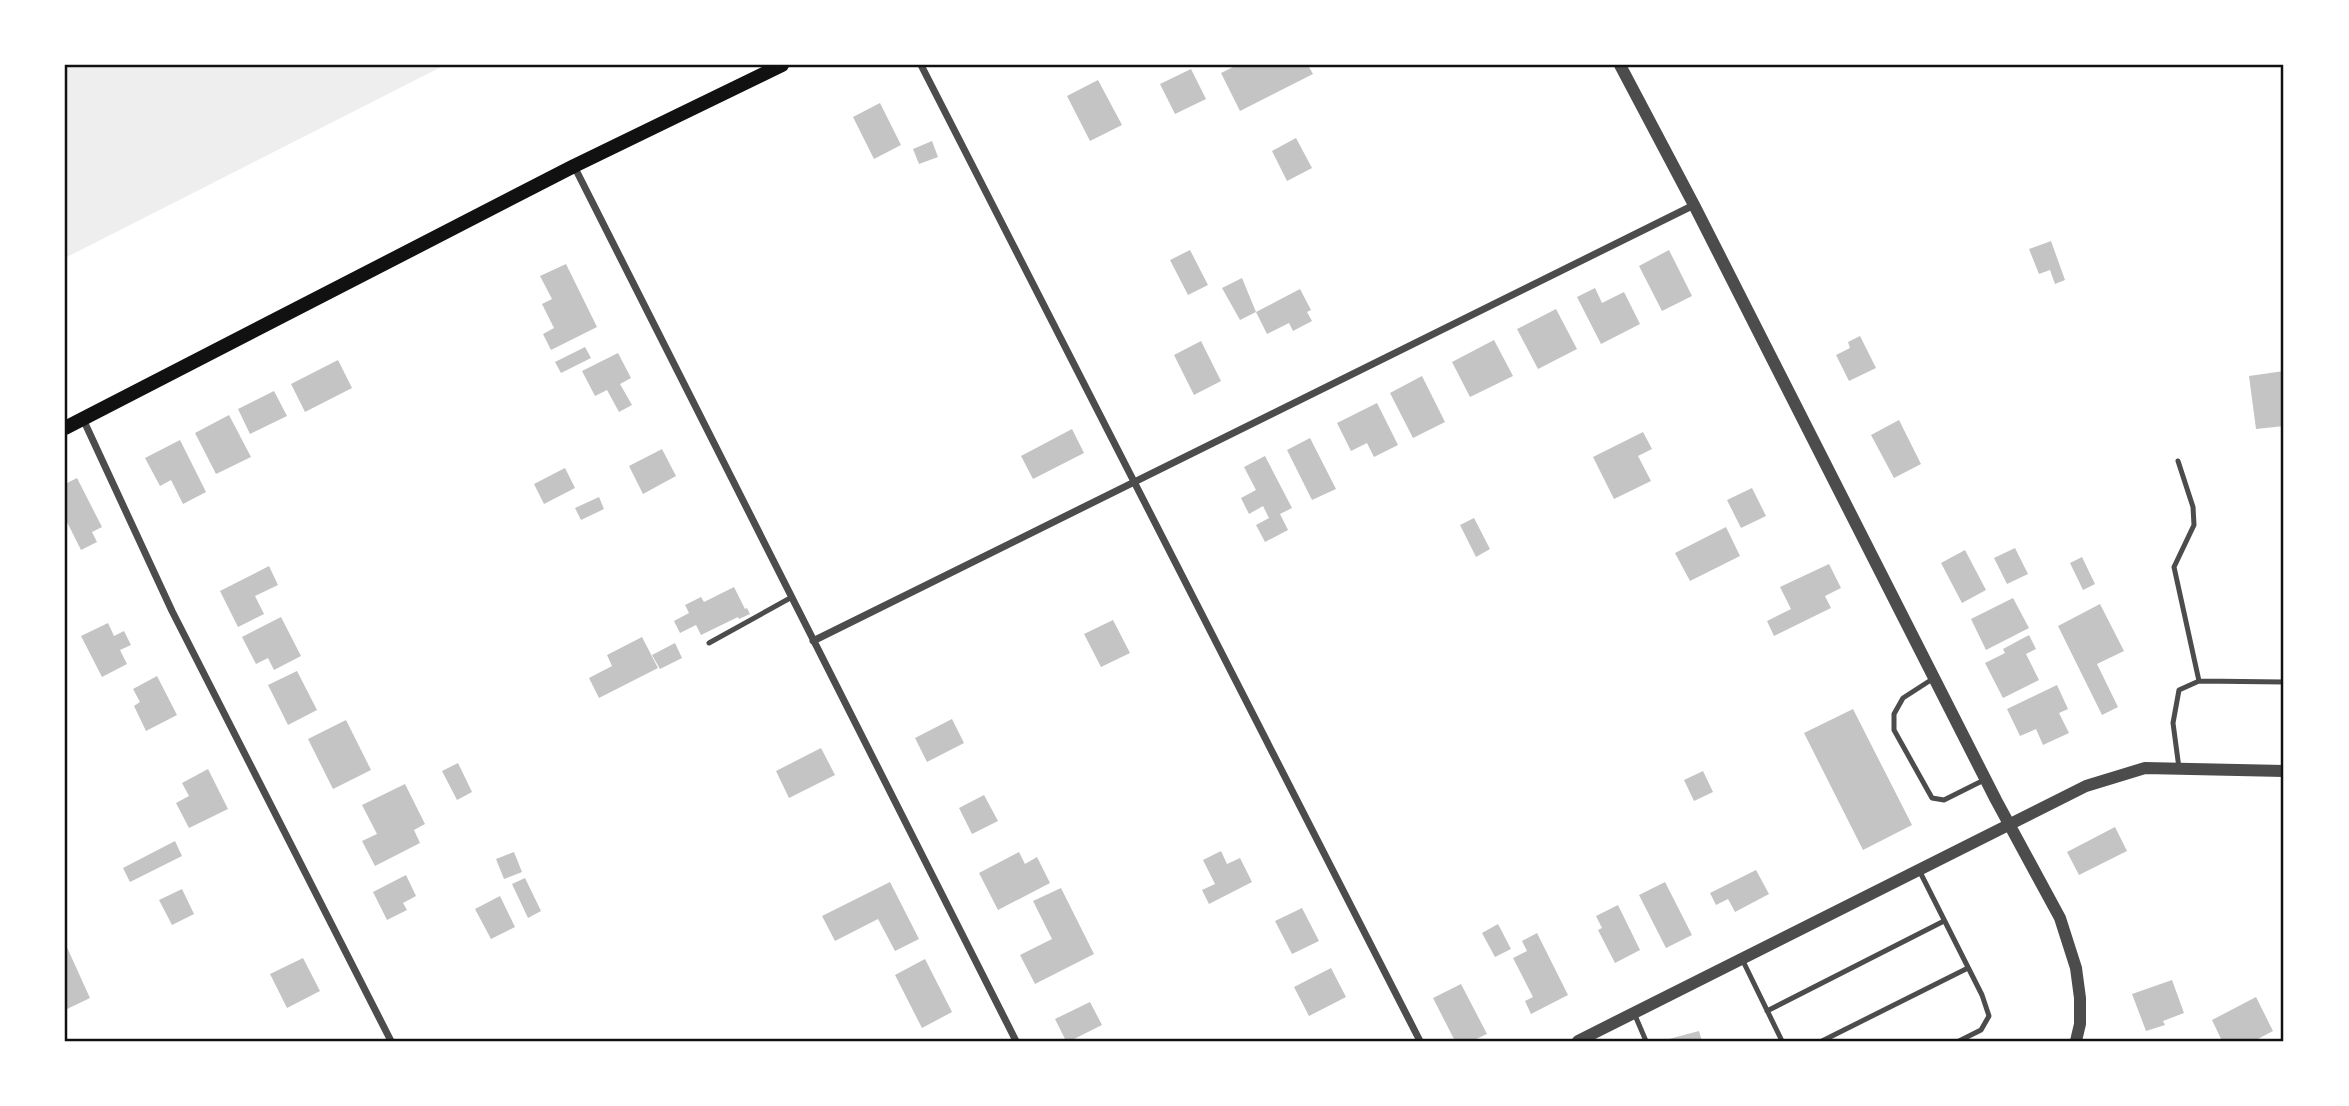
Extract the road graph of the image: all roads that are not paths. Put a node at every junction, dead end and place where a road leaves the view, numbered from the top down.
1 (782, 65) edge
2 (920, 65) edge
3 (1624, 66) edge
4 (574, 166) junction
5 (1694, 205) junction
6 (83, 419) junction
7 (65, 428) edge
8 (2178, 461) dead end
9 (1132, 481) junction
10 (792, 597) junction
11 (813, 641) junction
12 (709, 643) dead end
13 (1934, 678) junction
14 (2199, 681) junction
15 (2284, 682) edge
16 (2179, 768) junction
17 (2284, 771) edge
18 (1986, 779) junction
19 (2010, 825) junction
20 (1919, 870) junction
21 (1944, 921) junction
22 (1742, 959) junction
23 (1968, 968) junction
24 (1767, 1011) junction
25 (1634, 1013) junction
26 (391, 1041) edge
27 (1016, 1041) edge
28 (1420, 1041) edge
29 (1578, 1041) edge
30 (1646, 1041) edge
31 (1782, 1041) edge
32 (1822, 1041) edge
33 (1959, 1041) edge
34 (2076, 1041) edge

1 - 4 main road
2 - 9 street
3 - 5 street
4 - 6 main road
4 - 10 street
5 - 9 street
5 - 13 street
6 - 7 main road
6 - 26 street
8 - 14 lane
9 - 11 street
9 - 28 street
10 - 11 street
10 - 12 lane
11 - 27 street
13 - 18 street
13 - 18 lane
14 - 15 lane
14 - 16 lane
16 - 17 street
16 - 19 street
18 - 19 street
19 - 20 street
19 - 34 street
20 - 21 lane
20 - 22 street
21 - 23 lane
21 - 24 lane
22 - 24 lane
22 - 25 street
23 - 32 lane
23 - 33 lane
24 - 31 lane
25 - 29 street
25 - 30 lane

